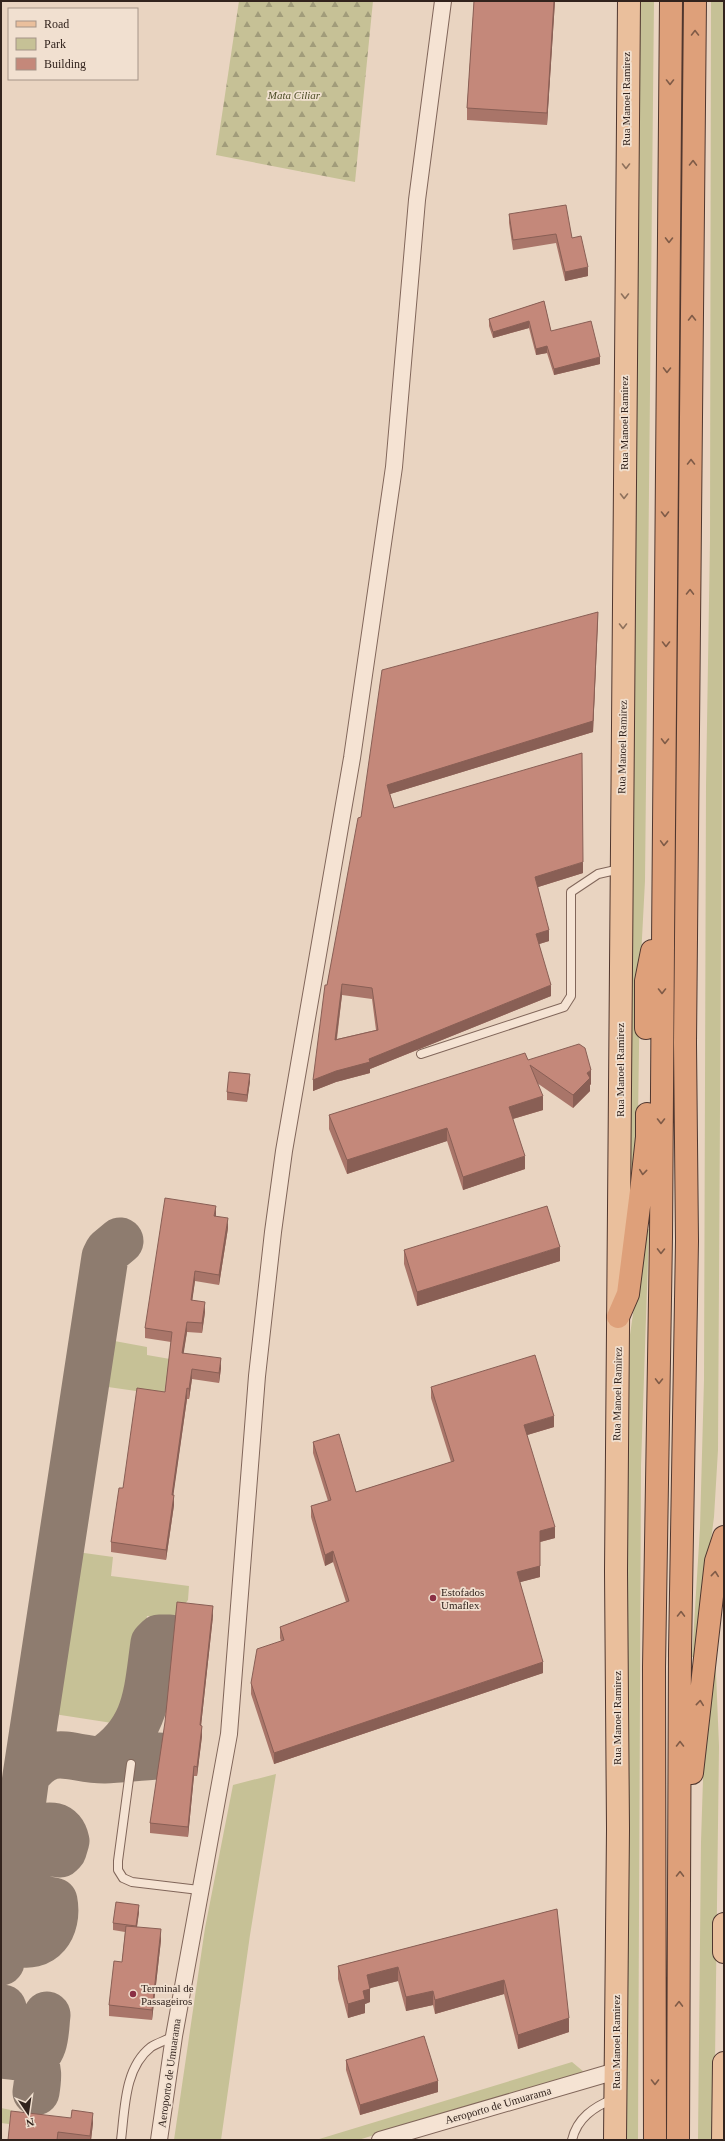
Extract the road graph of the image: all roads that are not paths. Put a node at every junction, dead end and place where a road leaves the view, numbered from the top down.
1 (443, 1) edge
2 (629, 1) edge
3 (671, 1) edge
4 (695, 1) edge
5 (620, 869) junction
6 (662, 896) junction
7 (421, 1054) dead end
8 (618, 1317) junction
9 (724, 1537) edge
10 (131, 1764) dead end
11 (680, 1824) junction
12 (199, 1890) junction
13 (724, 1924) edge
14 (724, 1952) edge
15 (174, 2036) junction
16 (724, 2063) edge
17 (616, 2071) junction
18 (616, 2098) junction
19 (121, 2140) edge
20 (159, 2140) edge
21 (380, 2140) edge
22 (572, 2140) edge
23 (615, 2140) edge
24 (654, 2140) edge
25 (678, 2140) edge
26 (723, 2140) edge

1 - 12 street, Aeroporto de Umuarama
2 -> 5 main road, Rua Manoel Ramirez
3 -> 6 highway
11 -> 4 highway
5 - 7 lane
5 - 8 main road, Rua Manoel Ramirez
6 -> 8 highway
6 -> 24 highway
8 - 17 main road, Rua Manoel Ramirez
11 -> 9 highway
10 - 12 lane
25 -> 11 highway
12 - 15 street, Aeroporto de Umuarama
13 - 14 main road
15 - 19 lane
15 - 20 street, Aeroporto de Umuarama
16 - 26 main road
17 - 18 main road, Rua Manoel Ramirez
17 - 21 street, Aeroporto de Umuarama
18 - 22 lane
18 - 23 main road, Rua Manoel Ramirez

